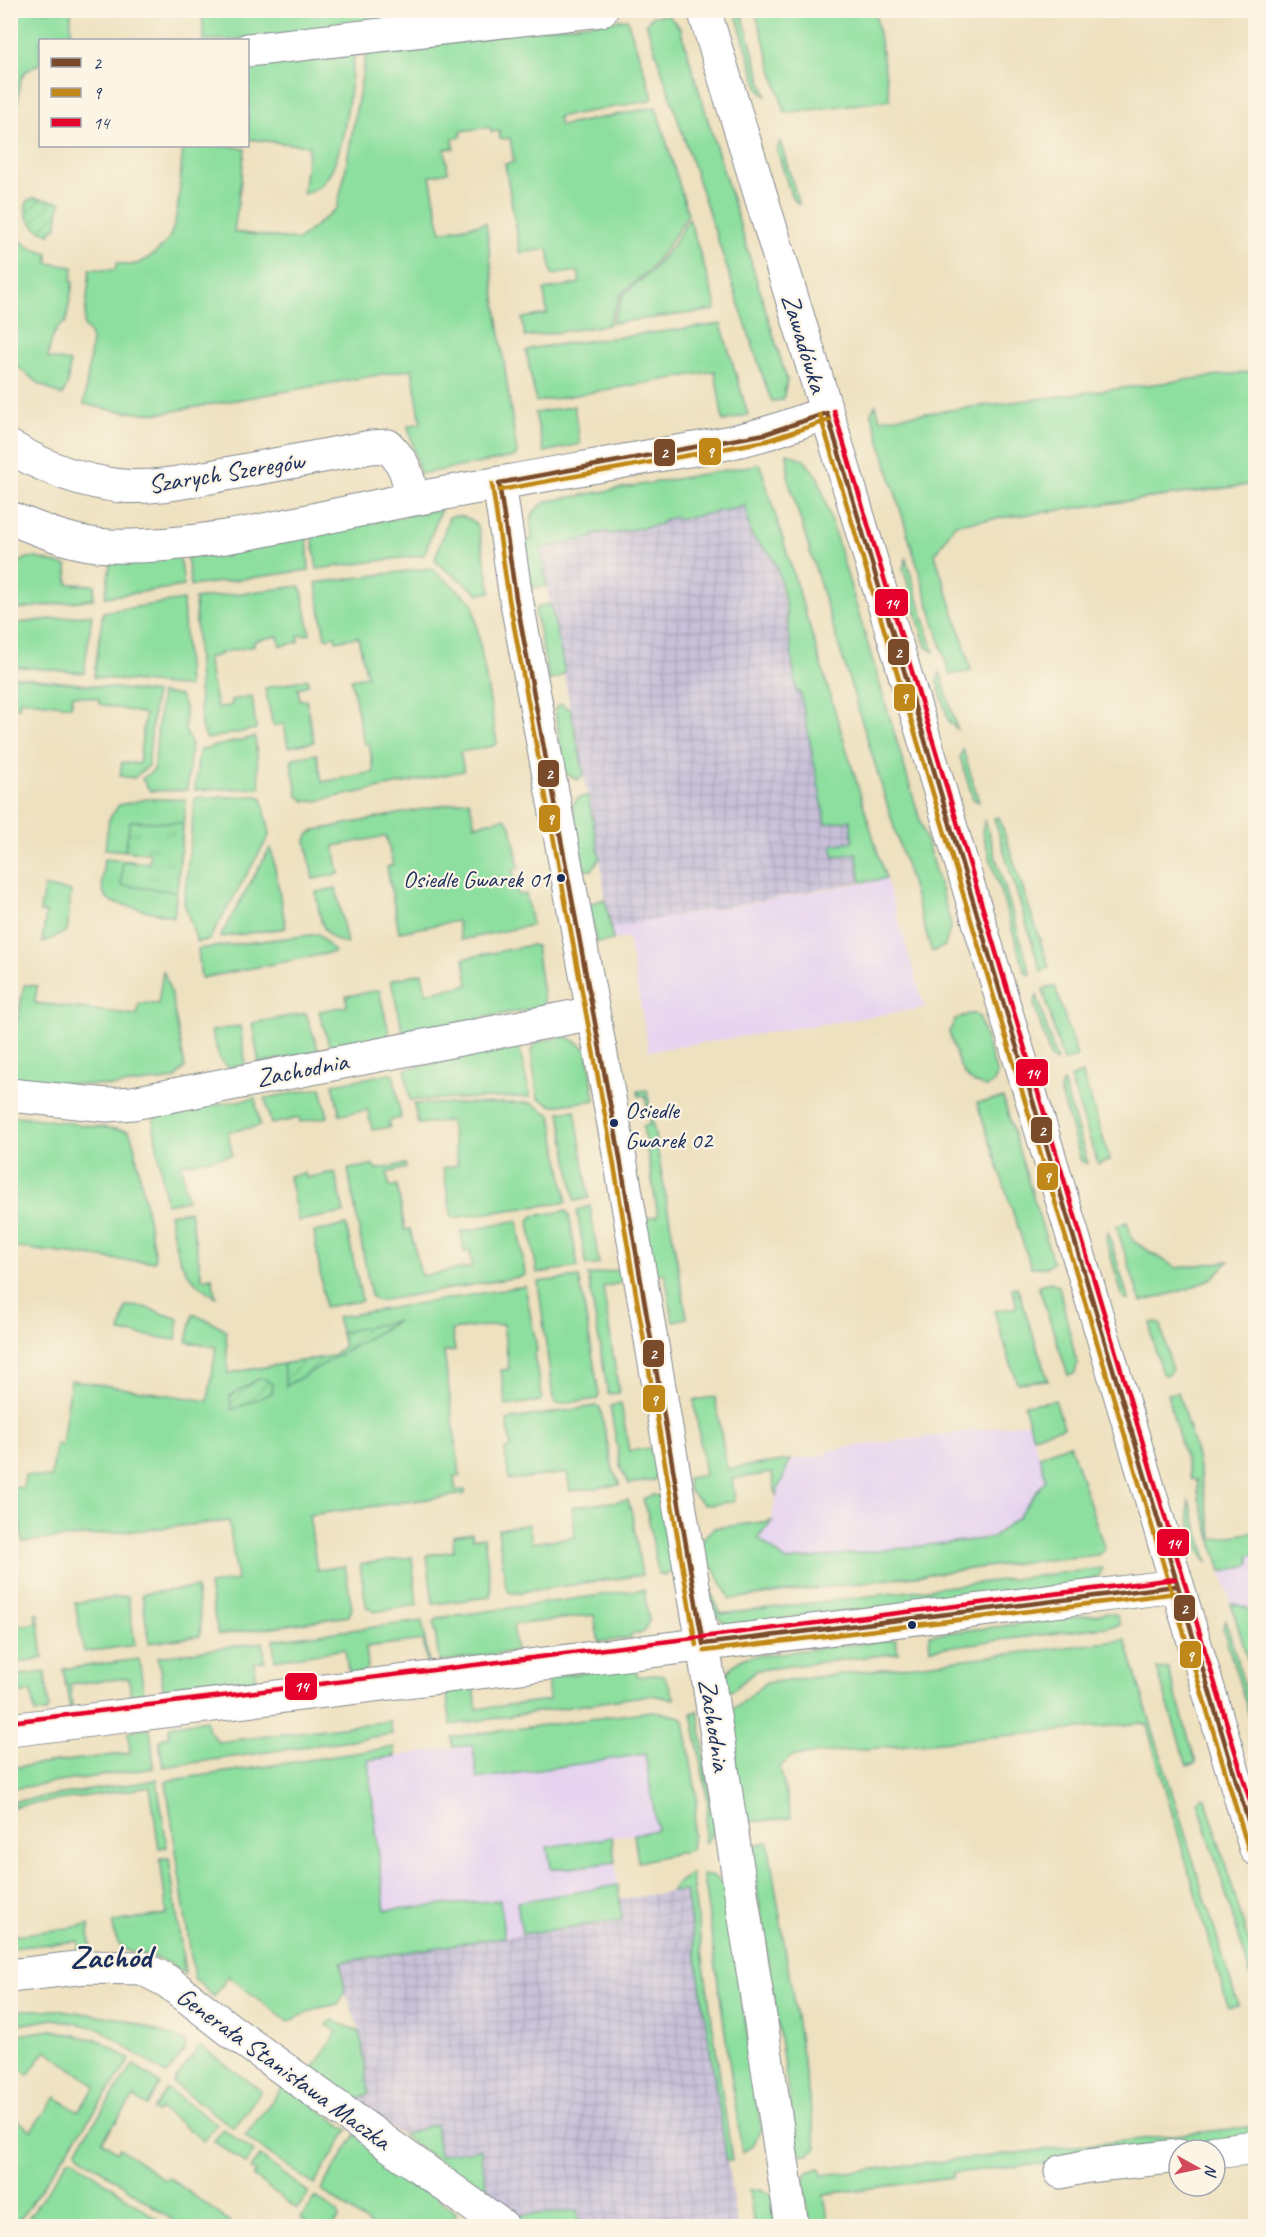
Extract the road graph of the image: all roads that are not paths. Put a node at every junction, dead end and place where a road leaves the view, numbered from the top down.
1 (601, 10) edge
2 (704, 10) edge
3 (249, 50) edge
4 (827, 413) junction
5 (10, 447) edge
6 (499, 483) junction
7 (412, 499) junction
8 (10, 518) edge
9 (593, 1013) junction
10 (10, 1095) edge
11 (1176, 1586) junction
12 (703, 1644) junction
13 (10, 1730) edge
14 (1256, 1849) edge
15 (10, 1976) edge
16 (1256, 2147) edge
17 (1227, 2151) edge
18 (1167, 2157) edge
19 (1061, 2172) dead end
20 (502, 2226) edge
21 (792, 2226) edge

1 - 3 street
2 - 4 street, Zawadówka
4 - 6 street
4 - 11 street, Zawadówka
5 - 7 street, Szarych Szeregów
6 - 7 street
6 - 9 street, Zachodnia
7 - 8 street
9 - 10 street, Zachodnia
9 - 12 street, Zachodnia
11 - 12 street
11 - 14 street, Zawadówka
12 - 13 street
12 - 21 street, Zachodnia
15 - 20 street, Generała Stanisława Maczka
16 - 17 street
18 - 19 street

